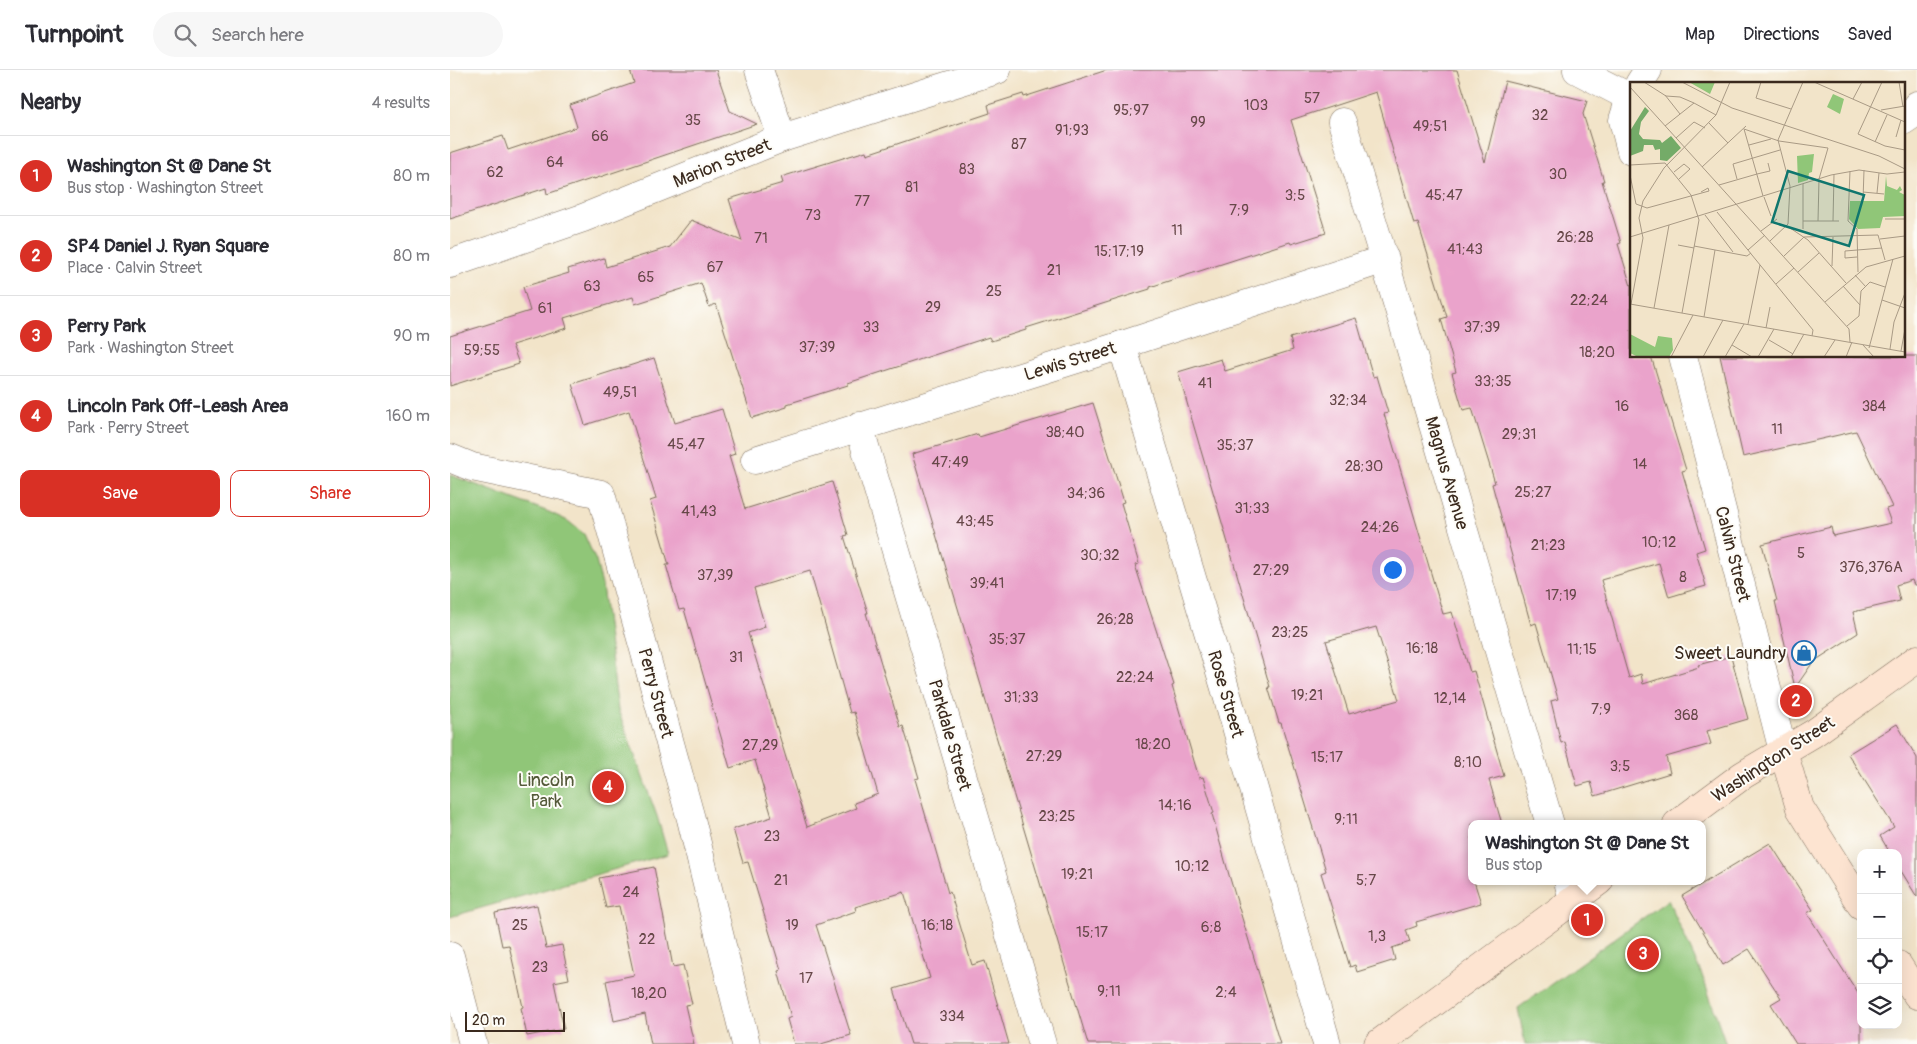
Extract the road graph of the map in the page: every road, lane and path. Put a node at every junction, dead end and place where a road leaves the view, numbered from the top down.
1 (759, 70) edge
2 (996, 70) edge
3 (1577, 70) edge
4 (1648, 70) edge
5 (1640, 82) edge
6 (1630, 91) edge
7 (1630, 100) edge
8 (1917, 105) edge
9 (1904, 120) edge
10 (1342, 122) dead end
11 (782, 138) junction
12 (1630, 147) edge
13 (1385, 259) junction
14 (450, 264) edge
15 (1122, 345) junction
16 (1684, 358) edge
17 (859, 426) junction
18 (450, 458) edge
19 (755, 460) dead end
20 (1917, 658) edge
21 (1783, 751) junction
22 (1549, 820) edge
23 (1682, 820) edge
24 (1587, 885) edge
25 (1570, 891) edge
26 (1857, 899) edge
27 (450, 956) edge
28 (1902, 971) edge
29 (1917, 995) edge
30 (473, 1044) edge
31 (746, 1044) edge
32 (1042, 1044) edge
33 (1326, 1044) edge
34 (1378, 1044) edge

1 - 11 street
2 - 11 street, Marion Street
3 - 6 street
4 - 5 street
7 - 12 street
8 - 9 street
10 - 13 street, Magnus Avenue
11 - 14 street, Marion Street
13 - 15 street, Lewis Street
13 - 22 street, Magnus Avenue
15 - 17 street, Lewis Street
15 - 33 street, Rose Street
16 - 21 street, Calvin Street
17 - 19 street, Lewis Street
17 - 32 street, Parkdale Street
18 - 31 street, Perry Street
20 - 21 main road, Washington Street
21 - 23 main road, Washington Street
21 - 26 main road
24 - 25 main road
25 - 34 main road
27 - 30 street
28 - 29 main road

